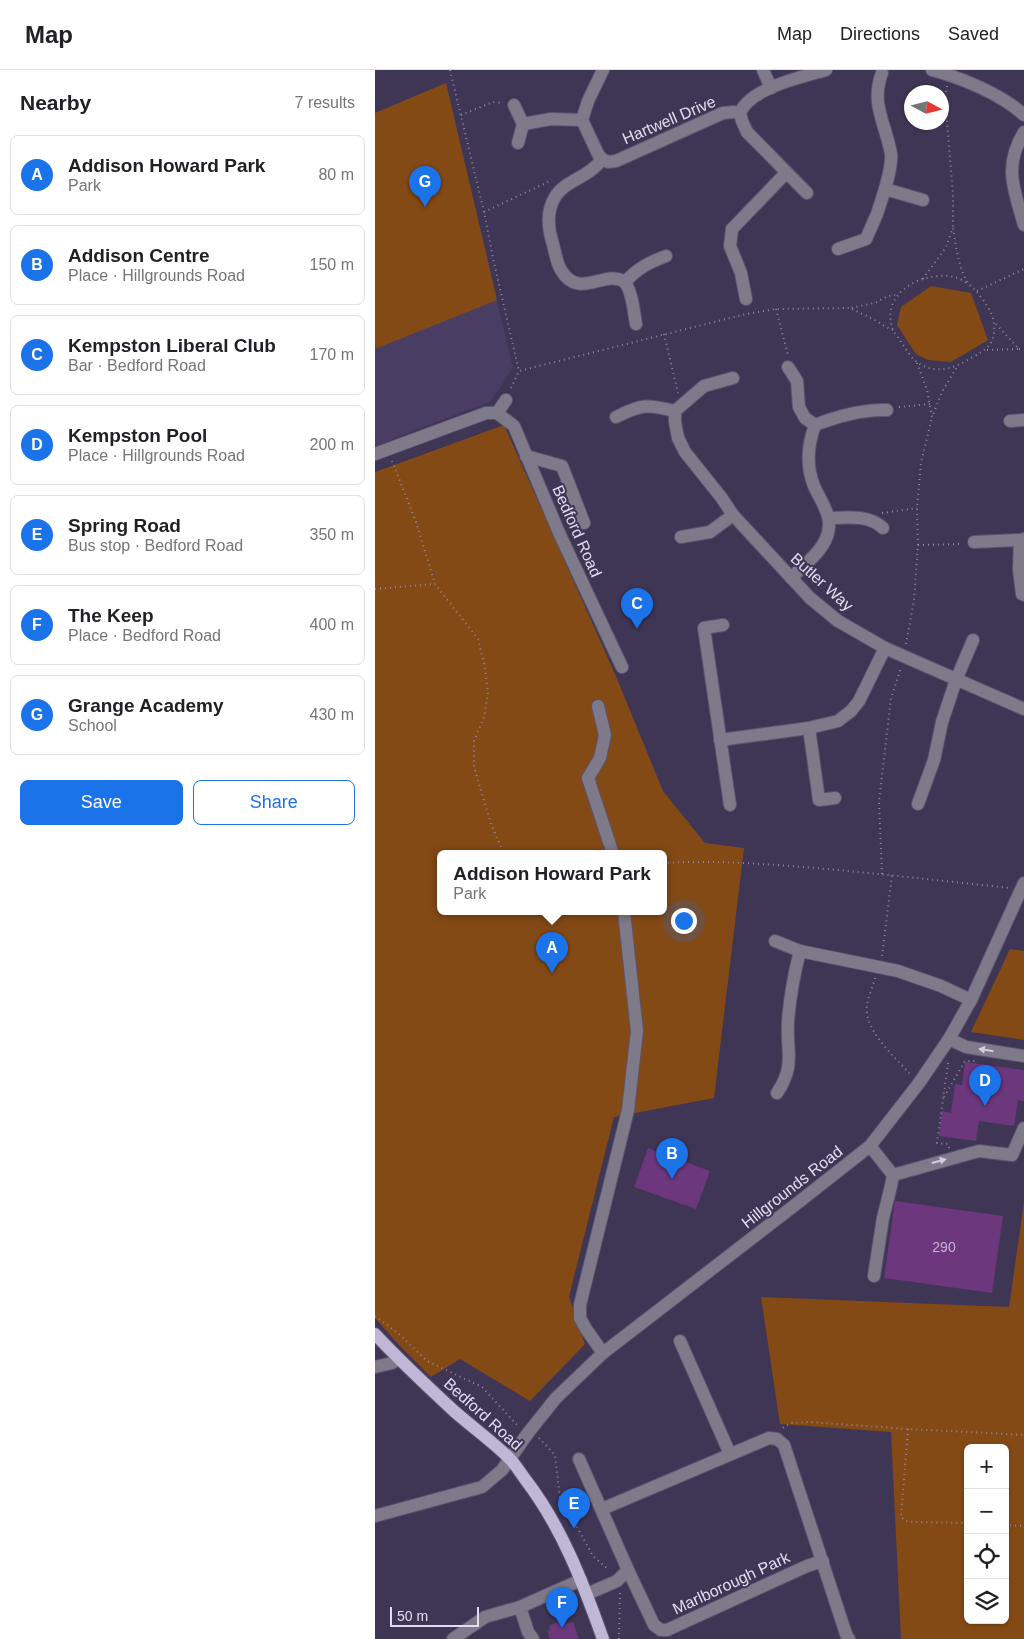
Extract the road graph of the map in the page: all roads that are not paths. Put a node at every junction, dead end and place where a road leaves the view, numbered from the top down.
1 (603, 70) edge
2 (763, 70) edge
3 (826, 70) edge
4 (932, 70) edge
5 (880, 71) edge
6 (771, 88) junction
7 (514, 105) road end
8 (740, 113) junction
9 (1024, 116) edge
10 (582, 120) junction
11 (523, 124) junction
12 (1024, 132) edge
13 (517, 143) dead end
14 (602, 159) junction
15 (786, 172) junction
16 (885, 189) junction
17 (807, 193) dead end
18 (923, 200) dead end
19 (1024, 225) edge
20 (838, 249) dead end
21 (666, 256) dead end
22 (625, 282) junction
23 (746, 299) dead end
24 (636, 324) dead end
25 (788, 367) road end
26 (733, 378) dead end
27 (506, 400) road end
28 (887, 410) road end
29 (675, 411) junction
30 (497, 413) junction
31 (616, 418) dead end
32 (1024, 420) edge
33 (1010, 421) dead end
34 (815, 425) junction
35 (375, 454) edge
36 (526, 456) junction
37 (733, 515) junction
38 (829, 518) junction
39 (879, 521) road end
40 (584, 523) dead end
41 (681, 537) dead end
42 (1022, 539) edge
43 (974, 542) road end
44 (791, 578) junction
45 (1024, 595) edge
46 (723, 625) dead end
47 (973, 640) dead end
48 (885, 648) junction
49 (622, 667) dead end
50 (956, 680) junction
51 (598, 706) dead end
52 (1024, 709) edge
53 (809, 728) junction
54 (720, 740) junction
55 (835, 798) dead end
56 (730, 804) dead end
57 (918, 804) dead end
58 (612, 850) edge
59 (1023, 887) edge
60 (623, 915) edge
61 (775, 941) dead end
62 (800, 951) junction
63 (971, 1000) junction
64 (949, 1039) junction
65 (1024, 1056) edge
66 (777, 1093) dead end
67 (1024, 1128) edge
68 (870, 1146) junction
69 (893, 1176) junction
70 (874, 1276) dead end
71 (375, 1334) edge
72 (680, 1341) dead end
73 (603, 1353) junction
74 (398, 1358) junction
75 (375, 1367) edge
76 (730, 1454) junction
77 (509, 1459) junction
78 (579, 1459) dead end
79 (602, 1509) junction
80 (375, 1516) edge
81 (823, 1561) junction
82 (628, 1570) junction
83 (581, 1580) junction
84 (587, 1594) junction
85 (520, 1607) junction
86 (460, 1637) edge
87 (844, 1637) edge
88 (533, 1639) edge
89 (603, 1639) edge

1 - 10 street
2 - 6 street
3 - 6 street, Hartwell Drive
4 - 9 street
5 - 16 street
6 - 8 street, Hartwell Drive
7 - 11 street
8 - 14 street, Hartwell Drive
8 - 15 street
10 - 11 street
10 - 14 street
11 - 13 street
12 - 19 street
14 - 22 street
15 - 17 street
15 - 23 street
16 - 18 street
16 - 20 street
21 - 22 street
22 - 24 street
25 - 34 street
26 - 29 street
27 - 30 street
28 - 34 street
29 - 31 street
29 - 37 street, Butler Way
30 - 35 street
30 - 36 street, Bedford Road
32 - 33 street
34 - 38 street
36 - 40 street
36 - 49 street, Bedford Road
37 - 41 street
37 - 44 street, Butler Way
38 - 39 street
38 - 44 street
42 - 43 street
42 - 45 street
44 - 48 street, Butler Way
46 - 54 street
47 - 50 street
48 - 50 street, Butler Way
48 - 53 street
50 - 52 street, Butler Way
50 - 57 street
51 - 58 street
53 - 54 street
53 - 55 street
54 - 56 street
59 - 63 street, Hillgrounds Road
60 - 73 street
61 - 62 street
62 - 63 street
62 - 66 street
63 - 64 street, Hillgrounds Road
65 -> 64 street
64 - 68 street, Hillgrounds Road
69 -> 67 street
68 - 69 street
68 - 73 street, Hillgrounds Road
69 - 70 street
71 - 74 main road, Bedford Road
72 - 76 street
73 - 77 street, Hillgrounds Road
74 - 75 street
74 - 77 main road, Bedford Road
76 - 79 street
76 - 81 street
77 - 80 street, Hillgrounds Road
77 - 83 main road, Bedford Road
78 - 79 street, Marlborough Park
79 - 82 street, Marlborough Park
81 - 82 street, Marlborough Park
81 - 87 street
82 - 84 street
83 - 84 main road, Bedford Road
83 - 85 street
84 - 89 main road, Bedford Road
85 - 86 street
85 - 88 street

